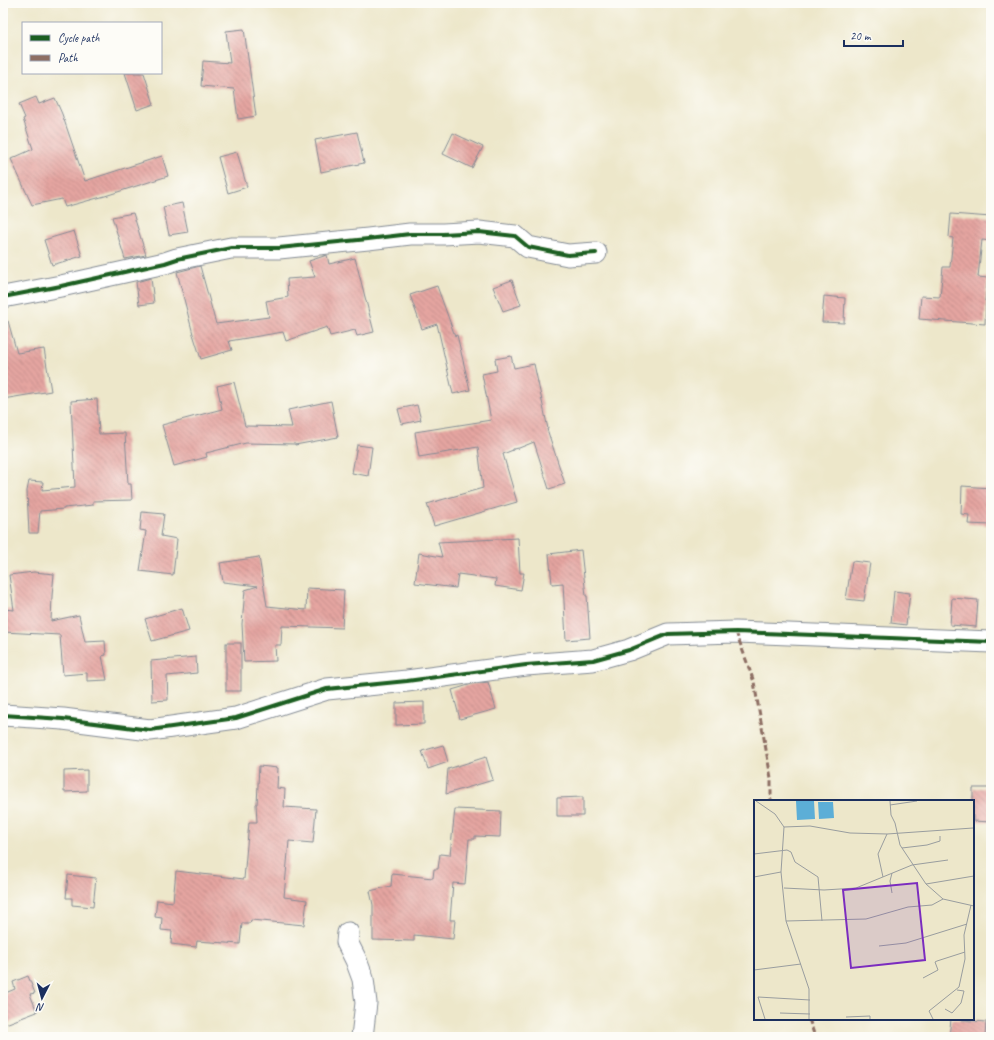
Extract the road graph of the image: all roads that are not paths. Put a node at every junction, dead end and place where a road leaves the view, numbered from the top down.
1 (596, 254) dead end
2 (3, 297) edge
3 (991, 642) edge
4 (3, 715) edge
5 (348, 933) dead end
6 (362, 1037) edge

1 - 2 street
3 - 4 street
5 - 6 street

